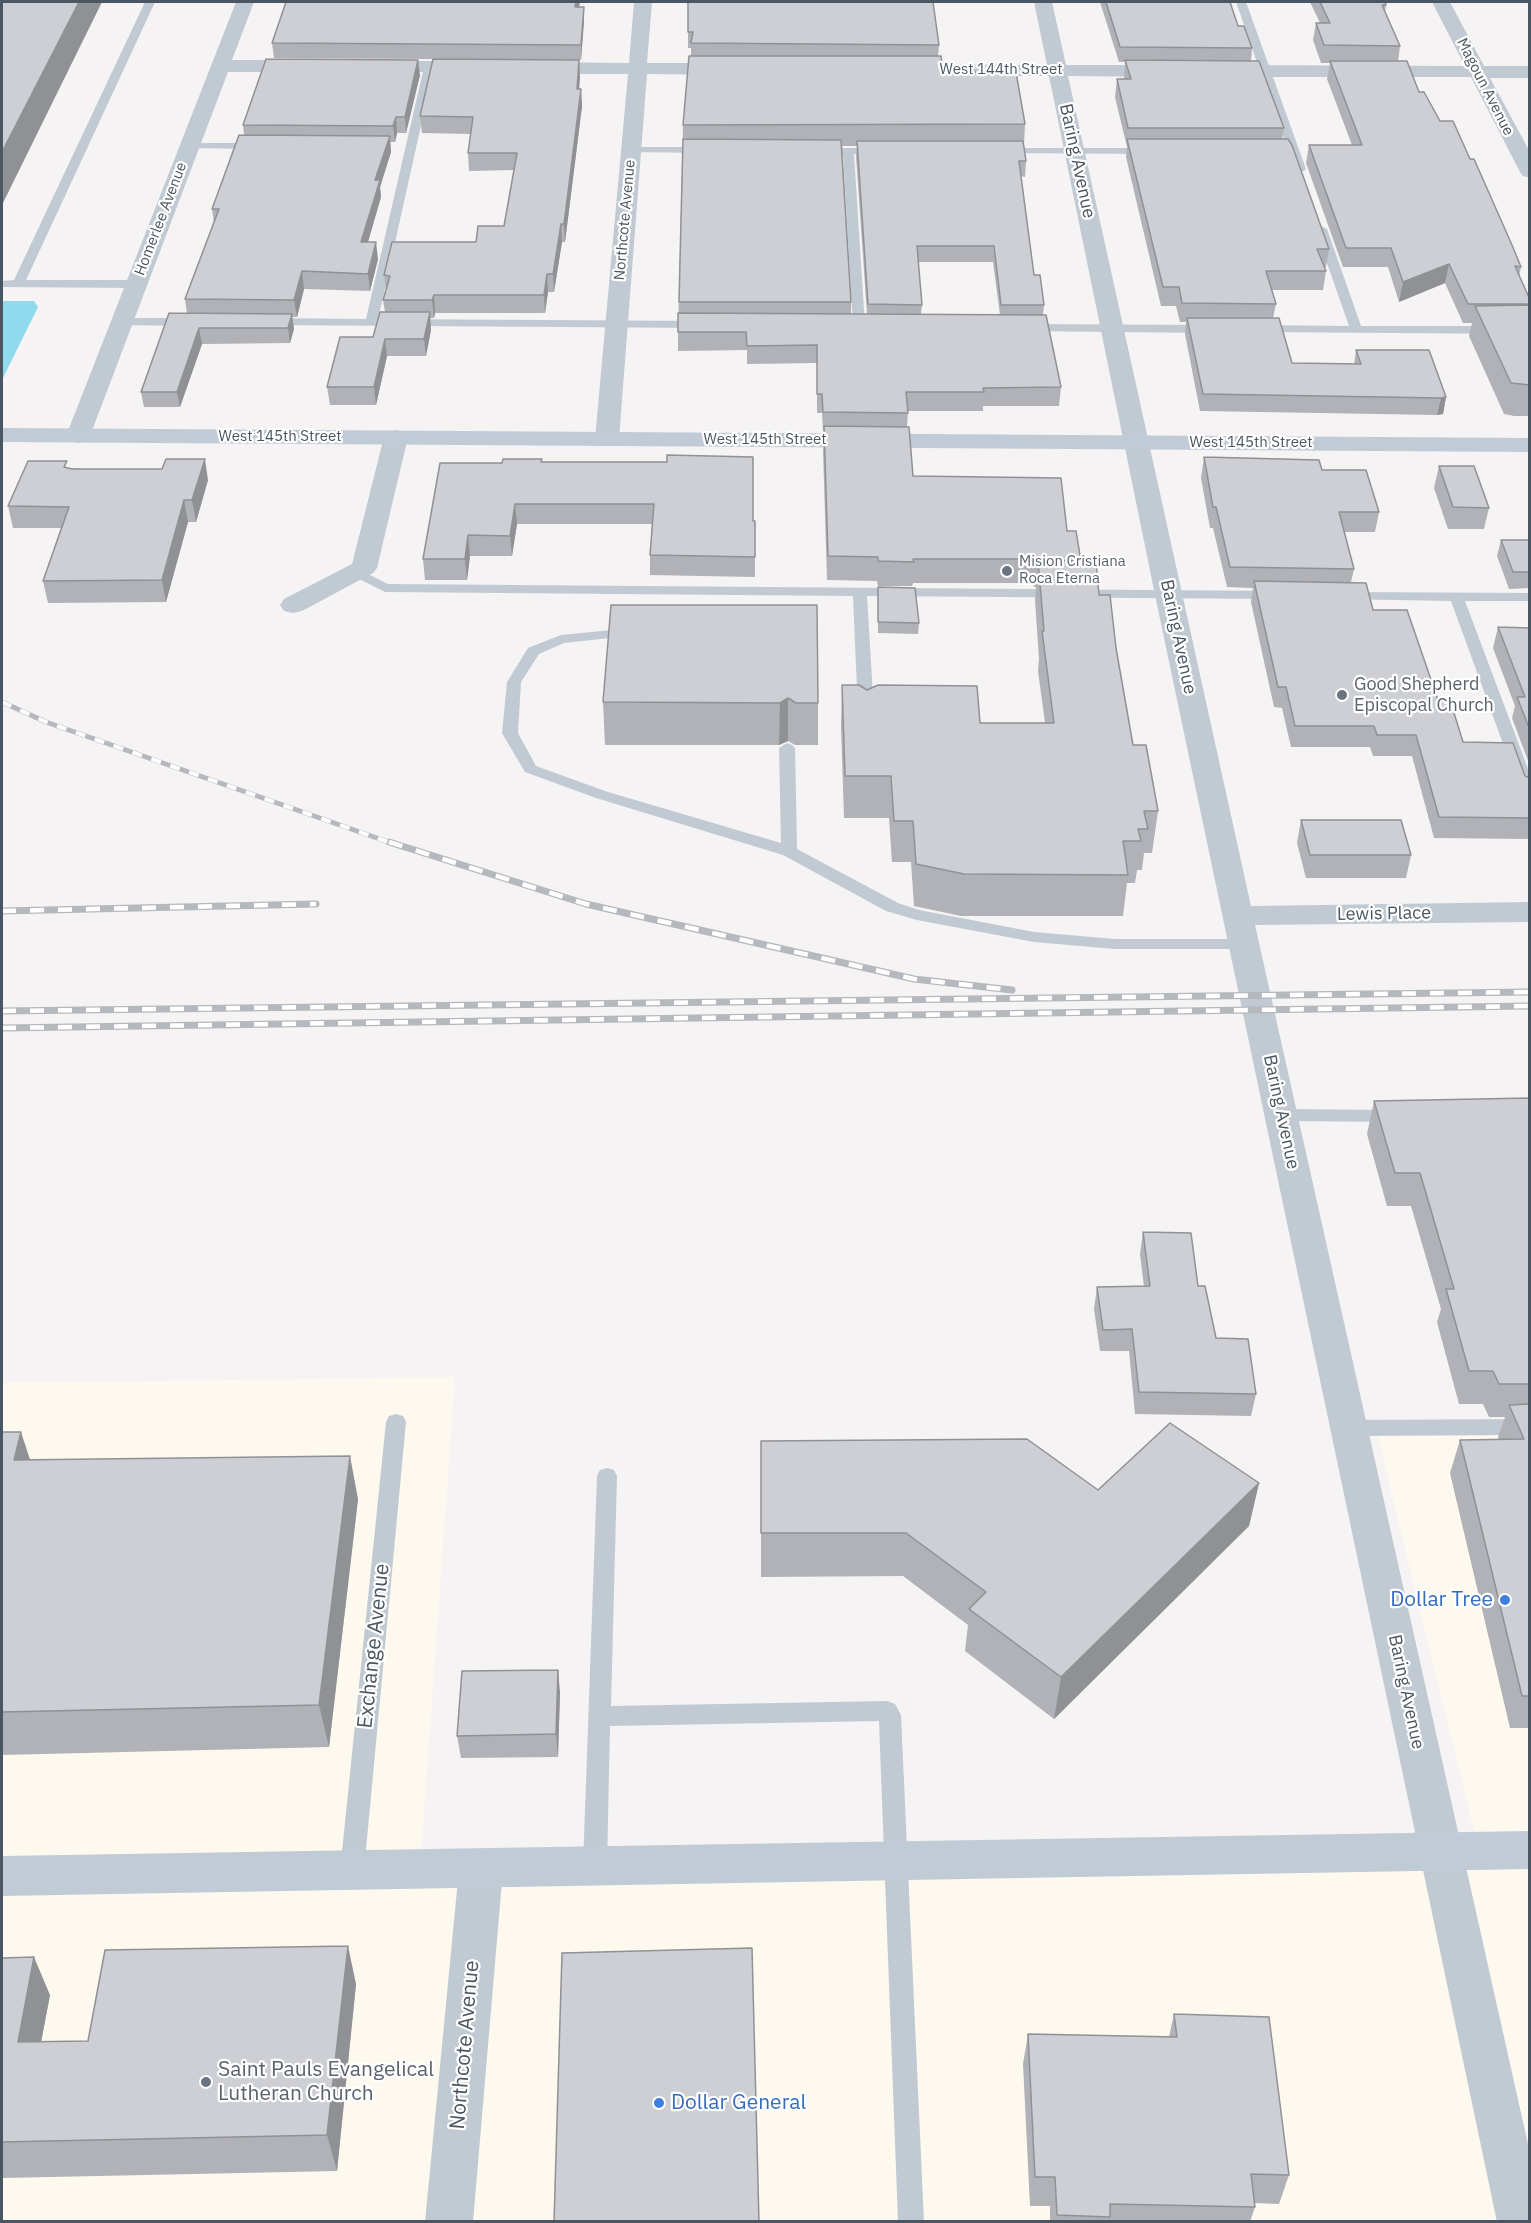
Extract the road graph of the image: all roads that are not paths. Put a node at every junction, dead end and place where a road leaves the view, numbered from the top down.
1 (150, 2) edge
2 (245, 2) edge
3 (643, 2) edge
4 (1043, 2) edge
5 (1241, 2) edge
6 (1441, 2) edge
7 (220, 66) junction
8 (325, 67) edge
9 (360, 67) edge
10 (429, 67) junction
11 (498, 68) edge
12 (522, 68) edge
13 (637, 68) junction
14 (754, 69) edge
15 (883, 70) edge
16 (1058, 71) junction
17 (1266, 72) junction
18 (1478, 72) junction
19 (1530, 72) edge
20 (189, 146) junction
21 (271, 147) edge
22 (631, 150) junction
23 (722, 150) edge
24 (802, 150) edge
25 (848, 151) junction
26 (896, 151) edge
27 (992, 151) edge
28 (1075, 151) junction
29 (1167, 151) edge
30 (1530, 172) edge
31 (1306, 185) edge
32 (1317, 218) edge
33 (2, 284) edge
34 (18, 284) junction
35 (136, 284) junction
36 (122, 322) junction
37 (205, 322) edge
38 (252, 322) edge
39 (371, 323) junction
40 (616, 324) junction
41 (720, 325) edge
42 (859, 326) edge
43 (1008, 327) edge
44 (1112, 328) junction
45 (1356, 329) junction
46 (1530, 330) edge
47 (2, 435) edge
48 (78, 436) junction
49 (396, 437) junction
50 (607, 439) junction
51 (1136, 442) junction
52 (1530, 445) edge
53 (358, 573) junction
54 (860, 592) junction
55 (1168, 595) junction
56 (1288, 595) edge
57 (1336, 596) edge
58 (1456, 596) junction
59 (1530, 597) edge
60 (293, 605) dead end
61 (646, 631) edge
62 (867, 724) edge
63 (787, 748) dead end
64 (1530, 796) edge
65 (789, 851) junction
66 (1530, 912) edge
67 (1241, 930) junction
68 (1281, 1115) junction
69 (1411, 1117) edge
70 (396, 1422) dead end
71 (1530, 1427) edge
72 (1349, 1428) junction
73 (607, 1476) dead end
74 (599, 1716) junction
75 (1530, 1850) edge
76 (1440, 1852) junction
77 (897, 1861) junction
78 (595, 1866) junction
79 (481, 1869) junction
80 (352, 1870) junction
81 (2, 1876) edge
82 (449, 2222) edge
83 (910, 2222) edge
84 (1521, 2222) edge

1 - 34 lane
2 - 7 street, Homerlee Avenue
3 - 13 street, Northcote Avenue
4 - 16 street, Baring Avenue
5 - 17 lane
6 - 18 street, Magoun Avenue
7 - 8 street
7 - 20 street, Homerlee Avenue
9 - 10 street
10 - 11 street
10 - 39 lane
12 - 13 street
13 - 14 street
13 - 22 street, Northcote Avenue
15 - 16 street, West 144th Street
16 - 17 street, West 144th Street
16 - 28 street, Baring Avenue
17 - 18 street, West 144th Street
17 - 31 lane
18 - 19 street, West 144th Street
18 - 30 street, Magoun Avenue
20 - 21 lane
20 - 35 street, Homerlee Avenue
22 - 23 lane
22 - 40 street, Northcote Avenue
24 - 25 lane
25 - 26 lane
25 - 42 lane
27 - 28 lane
28 - 29 lane
28 - 44 street, Baring Avenue
32 - 45 lane
33 - 34 lane
34 - 35 lane
35 - 36 street, Homerlee Avenue
36 - 37 lane
36 - 48 street, Homerlee Avenue
38 - 39 lane
39 - 40 lane
40 - 41 lane
40 - 50 street, Northcote Avenue
43 - 44 lane
44 - 45 lane
44 - 51 street, Baring Avenue
45 - 46 lane
47 - 48 street, West 145th Street
48 - 49 street, West 145th Street
49 - 50 street, West 145th Street
49 - 53 street
50 - 51 street, West 145th Street
51 - 52 street, West 145th Street
51 - 55 street, Baring Avenue
53 - 54 lane
53 - 60 street
54 - 55 lane
54 - 62 lane
55 - 56 lane
55 - 67 street, Baring Avenue
57 - 58 lane
58 - 59 lane
58 - 64 lane
61 - 65 lane
63 - 65 lane
65 - 67 lane
66 - 67 street, Lewis Place
67 - 68 street, Baring Avenue
68 - 69 lane
68 - 72 street, Baring Avenue
70 - 80 lane, Exchange Avenue
71 - 72 lane
72 - 76 street, Baring Avenue
73 - 74 lane
74 - 77 lane
74 - 78 lane
75 - 76 street
76 - 77 street
76 - 84 street, Baring Avenue
77 - 78 street
77 - 83 lane
78 - 79 street
79 - 80 street
79 - 82 street, Northcote Avenue
80 - 81 street

